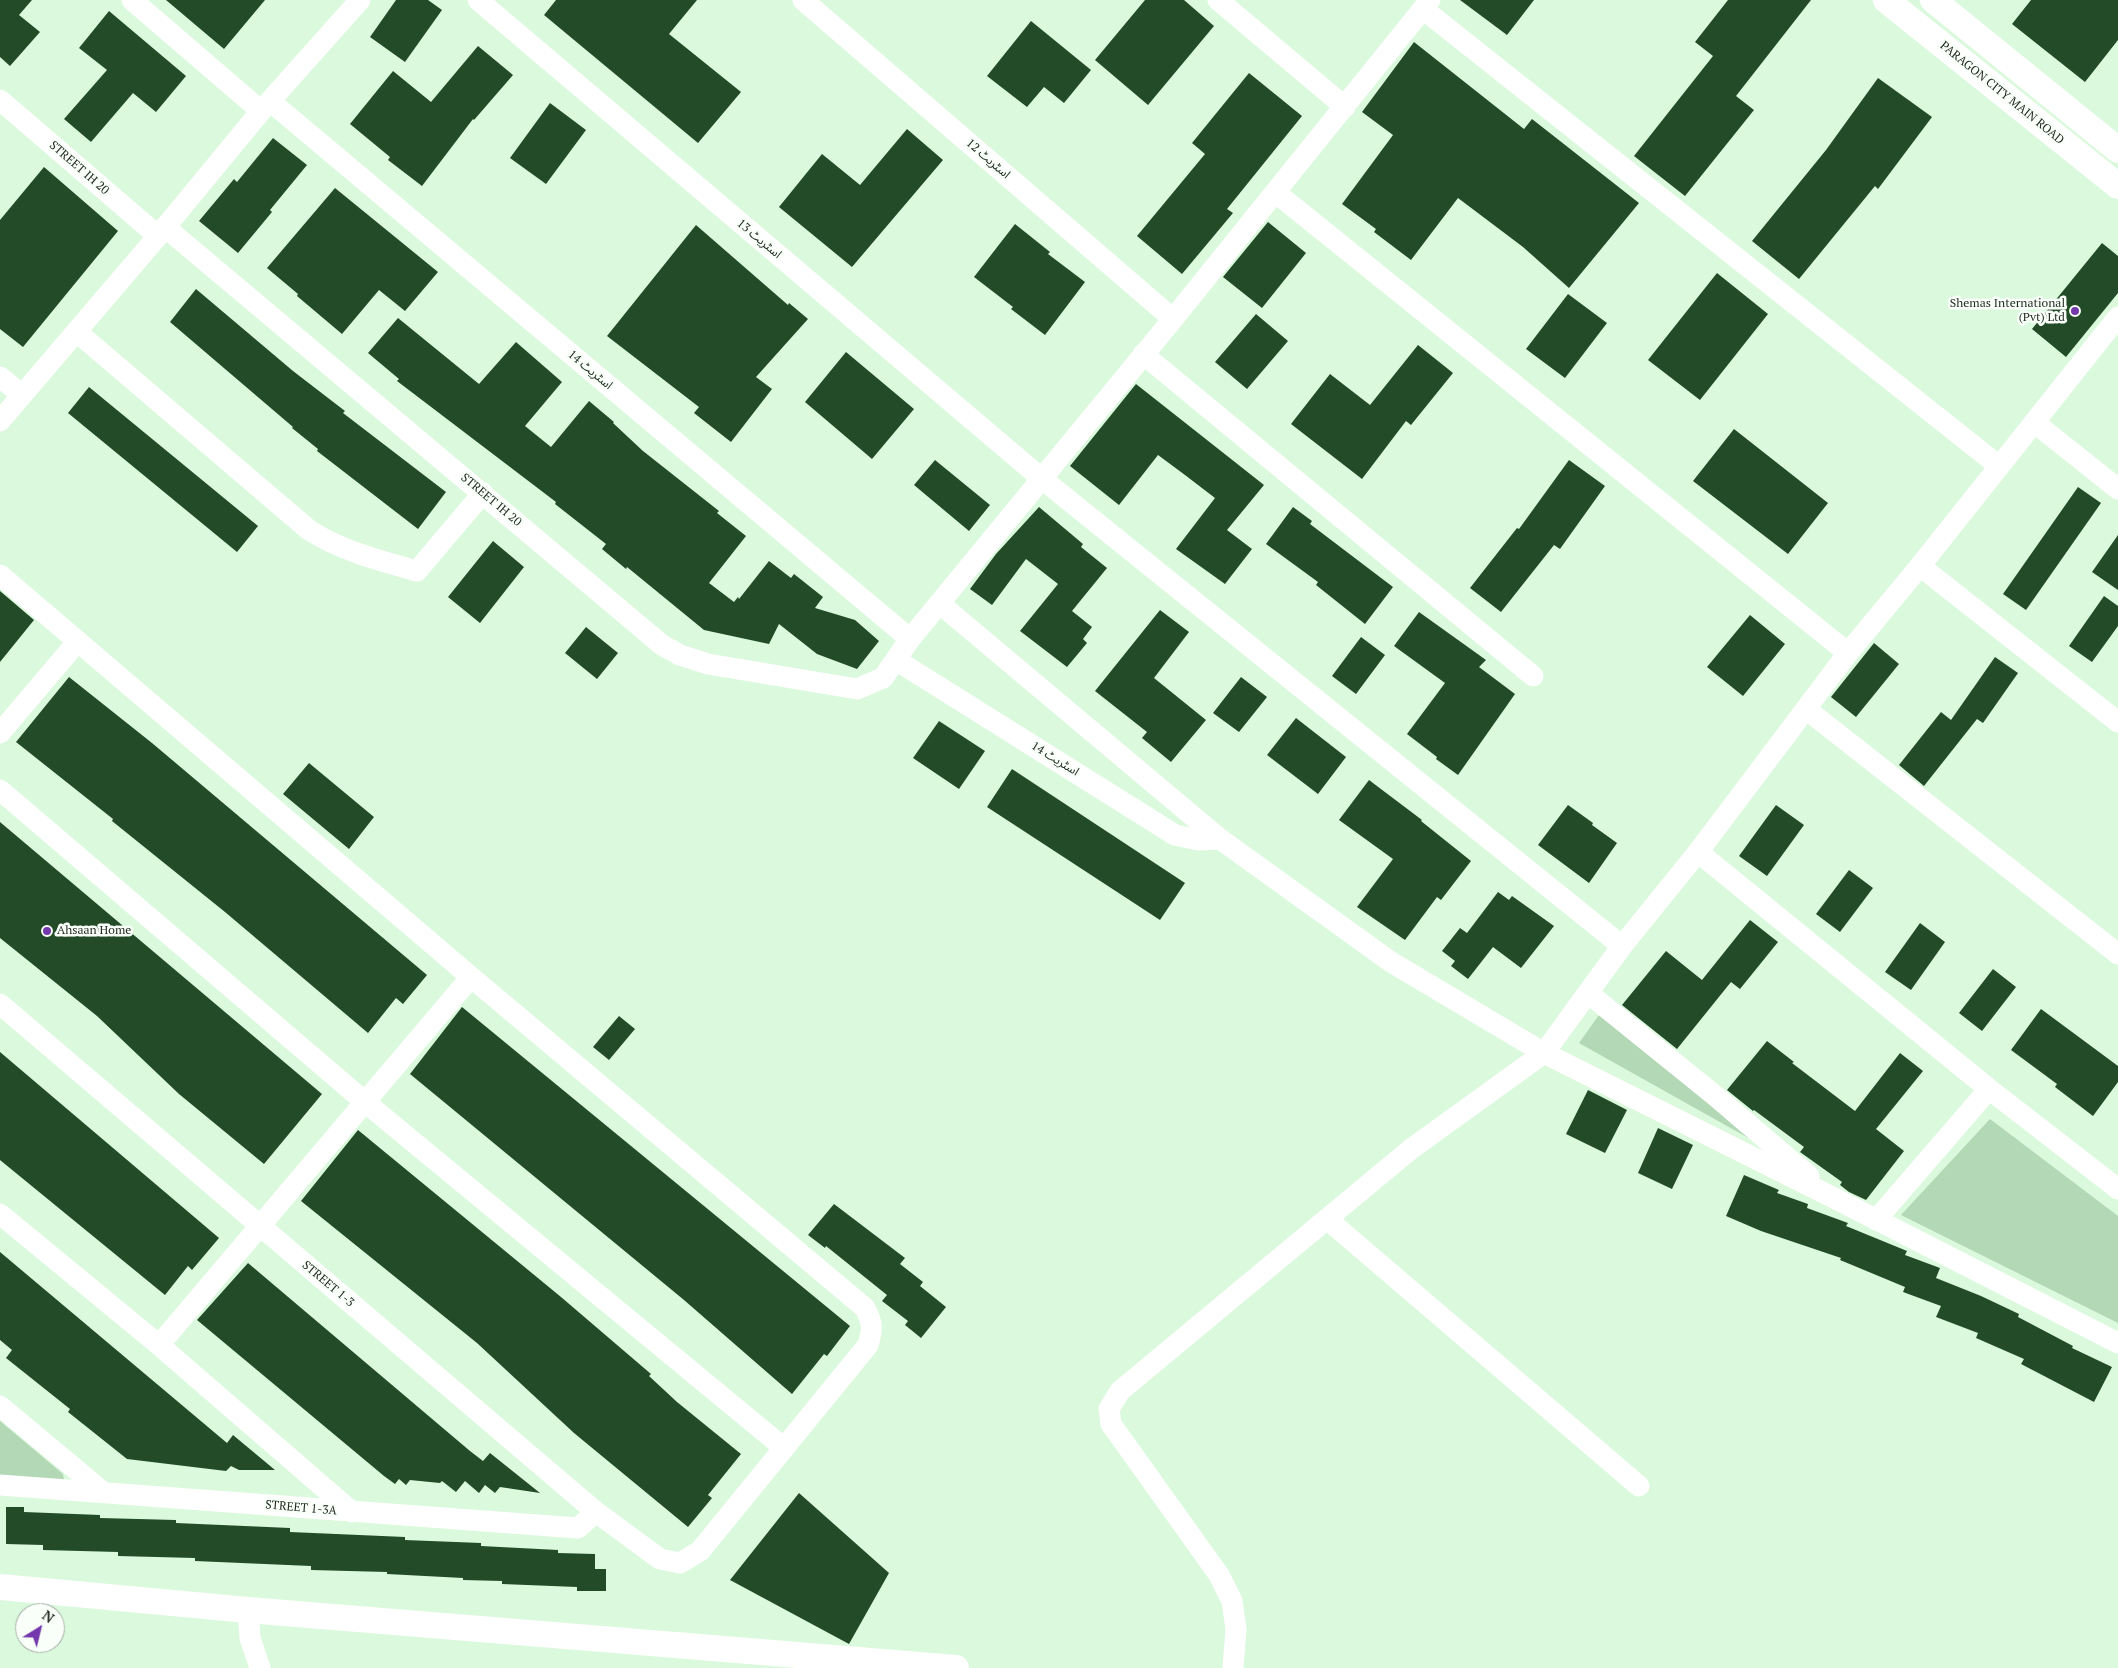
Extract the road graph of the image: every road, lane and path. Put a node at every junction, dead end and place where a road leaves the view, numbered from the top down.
1 (132, 0) edge
2 (360, 0) edge
3 (478, 0) edge
4 (803, 0) edge
5 (1218, 0) edge
6 (1886, 0) edge
7 (1933, 0) edge
8 (1427, 5) edge
9 (0, 100) edge
10 (265, 106) junction
11 (1344, 107) junction
12 (2118, 150) edge
13 (2118, 186) edge
14 (1276, 192) junction
15 (162, 231) junction
16 (2118, 316) edge
17 (1173, 319) junction
18 (77, 332) junction
19 (1143, 354) junction
20 (0, 377) edge
21 (22, 394) junction
22 (0, 421) edge
23 (2035, 423) junction
24 (1999, 466) junction
25 (1041, 478) junction
26 (2118, 489) edge
27 (483, 493) junction
28 (1920, 566) junction
29 (0, 575) edge
30 (939, 604) junction
31 (910, 639) junction
32 (78, 641) junction
33 (1848, 653) junction
34 (896, 660) junction
35 (1533, 676) dead end
36 (1806, 708) junction
37 (2118, 722) edge
38 (0, 733) edge
39 (0, 790) edge
40 (1220, 839) junction
41 (1698, 852) junction
42 (1622, 946) junction
43 (2118, 954) edge
44 (470, 977) junction
45 (1588, 993) junction
46 (0, 1004) edge
47 (1544, 1052) junction
48 (1990, 1089) junction
49 (365, 1102) junction
50 (2118, 1189) edge
51 (1834, 1198) junction
52 (0, 1214) edge
53 (1327, 1219) junction
54 (1876, 1220) junction
55 (259, 1226) junction
56 (2118, 1343) edge
57 (159, 1345) junction
58 (0, 1406) edge
59 (784, 1448) junction
60 (0, 1485) edge
61 (1639, 1486) dead end
62 (103, 1492) junction
63 (352, 1512) junction
64 (596, 1512) junction
65 (0, 1587) edge
66 (248, 1610) junction
67 (260, 1668) edge
68 (956, 1668) edge
69 (1233, 1668) edge

1 - 10 street, اسٹریٹ 14
2 - 10 street
3 - 25 street, اسٹریٹ 13
4 - 17 street, اسٹریٹ 12
5 - 11 street
6 - 13 street, PARAGON CITY MAIN ROAD
7 - 12 street
8 - 11 street
8 - 24 street
9 - 15 street, STREET IH 20
10 - 15 street
10 - 31 street, اسٹریٹ 14
11 - 14 street
14 - 17 street
14 - 33 street
15 - 18 street
15 - 27 street, STREET IH 20
16 - 23 street
17 - 19 street
18 - 21 street
18 - 27 street
19 - 25 street
19 - 35 street
20 - 21 street
21 - 22 street
23 - 24 street
23 - 26 street
24 - 28 street
25 - 30 street
25 - 42 street, اسٹریٹ 13
27 - 34 street, STREET IH 20
28 - 33 street
28 - 37 street
29 - 32 street
30 - 31 street
30 - 40 street
31 - 34 street
32 - 38 street
32 - 44 street
33 - 36 street
34 - 40 street, اسٹریٹ 14
36 - 41 street
36 - 43 street
39 - 49 street
40 - 47 street
41 - 42 street
41 - 48 street
42 - 45 street
44 - 49 street
44 - 59 street
45 - 47 street
45 - 51 street
46 - 55 street, STREET 1-3
47 - 51 street
47 - 53 street
48 - 50 street
48 - 54 street
49 - 55 street
49 - 59 street
51 - 54 street
52 - 57 street
53 - 61 street
53 - 69 street
54 - 56 street
55 - 57 street
55 - 64 street, STREET 1-3
57 - 63 street
58 - 62 street
59 - 64 street, STREET 1-3
60 - 62 street, STREET 1-3A
62 - 63 street, STREET 1-3A
63 - 64 street, STREET 1-3A
65 - 66 street
66 - 67 street
66 - 68 street

